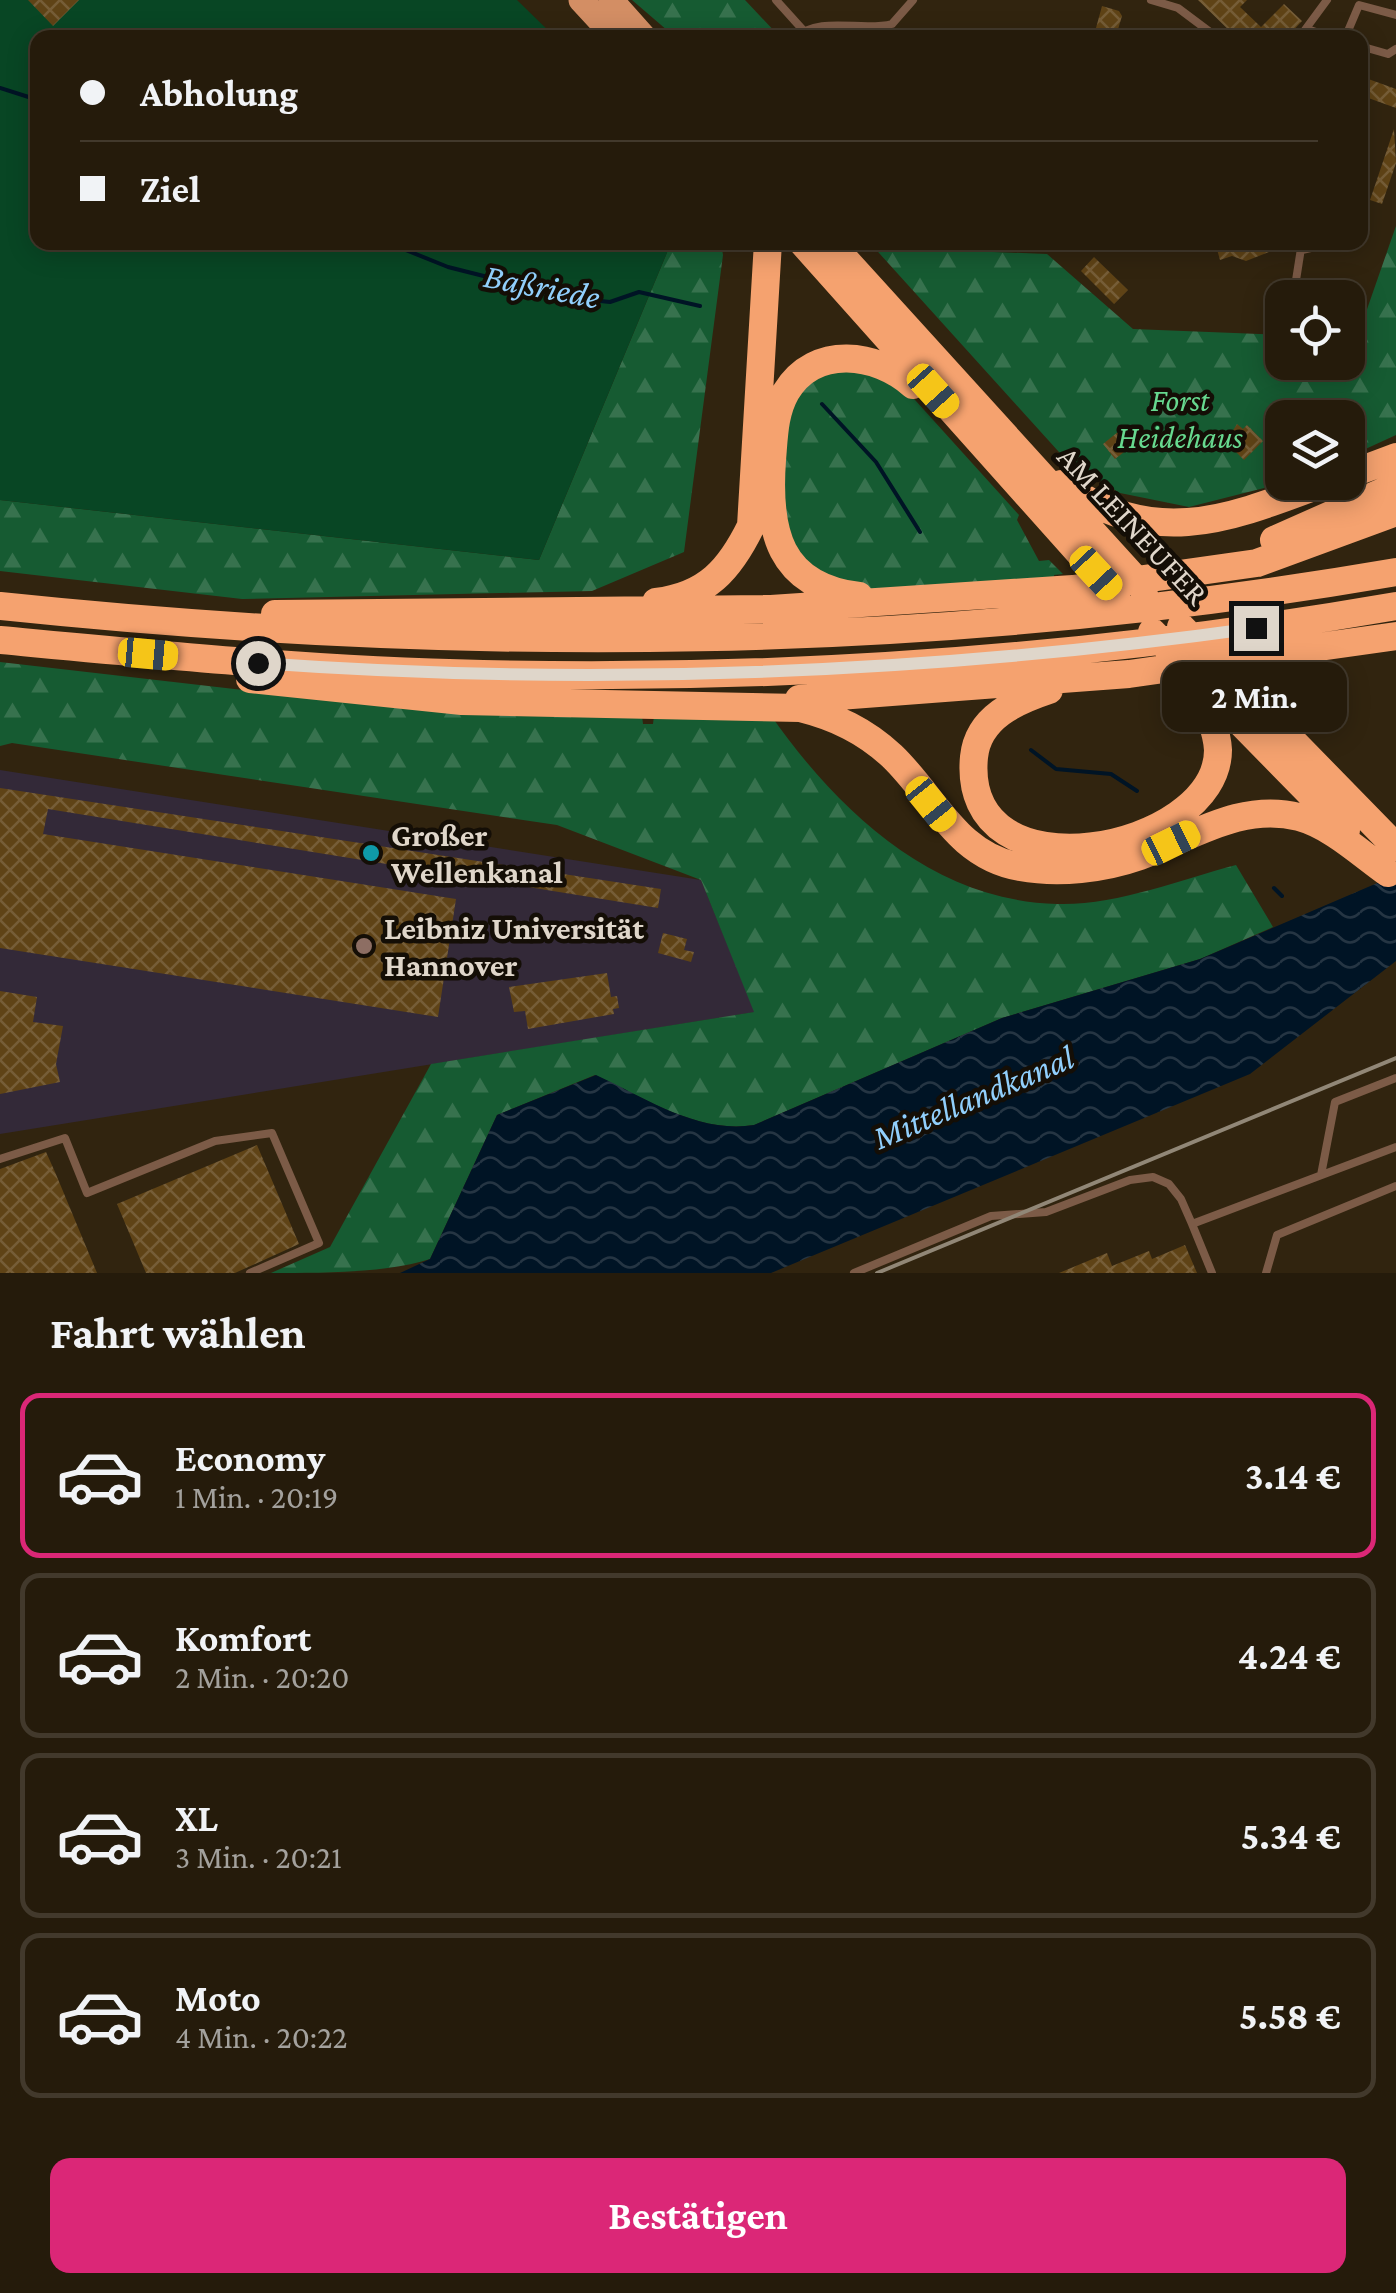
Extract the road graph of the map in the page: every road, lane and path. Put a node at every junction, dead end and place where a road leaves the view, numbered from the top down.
1 (582, 0) edge
2 (610, 0) edge
3 (776, 0) edge
4 (912, 0) edge
5 (1152, 0) edge
6 (1327, 0) edge
7 (1180, 4) edge
8 (1396, 15) edge
9 (892, 24) junction
10 (1307, 29) joint
11 (609, 30) edge
12 (638, 30) edge
13 (796, 30) edge
14 (809, 30) edge
15 (894, 30) edge
16 (1209, 30) edge
17 (1310, 30) edge
18 (1348, 30) edge
19 (1368, 48) edge
20 (1396, 49) edge
21 (768, 250) edge
22 (810, 250) edge
23 (835, 250) edge
24 (1301, 250) edge
25 (1296, 280) edge
26 (995, 445) junction
27 (1396, 457) edge
28 (1365, 469) edge
29 (1396, 486) edge
30 (1272, 500) edge
31 (1396, 512) edge
32 (1396, 572) edge
33 (1175, 576) junction
34 (960, 599) junction
35 (0, 606) edge
36 (1396, 606) edge
37 (580, 612) junction
38 (88, 616) junction
39 (1391, 638) edge
40 (0, 640) edge
41 (112, 651) junction
42 (1129, 674) junction
43 (692, 704) junction
44 (1217, 711) junction
45 (1388, 867) edge
46 (1396, 1078) edge
47 (1396, 1147) edge
48 (0, 1158) edge
49 (1321, 1175) junction
50 (1396, 1186) edge
51 (1192, 1224) junction
52 (1267, 1269) edge
53 (250, 1273) edge
54 (854, 1273) edge
55 (1212, 1273) edge

1 - 11 main road
2 - 12 main road
3 - 13 lane
4 - 9 lane
5 - 7 lane
6 - 10 lane
7 - 16 lane
8 - 18 lane
9 - 14 lane
9 - 15 lane
10 - 17 lane
19 - 20 lane
21 - 37 highway
22 - 26 highway, AM LEINEUFER
23 - 26 highway, AM LEINEUFER
24 - 25 lane
26 - 30 highway
26 - 34 highway
26 - 44 highway, AM LEINEUFER
26 - 45 highway, AM LEINEUFER
27 - 28 highway
29 - 33 highway
31 - 33 highway
32 - 38 highway
33 - 34 highway
34 - 37 highway
35 - 38 highway
36 - 41 highway
37 - 38 highway
39 - 42 highway
40 - 41 highway
41 - 43 highway
42 - 43 highway
42 - 44 highway
43 - 45 highway
44 - 45 highway
46 - 49 lane
47 - 49 lane
48 - 53 lane
49 - 51 lane
50 - 52 lane
51 - 54 lane
51 - 55 lane

